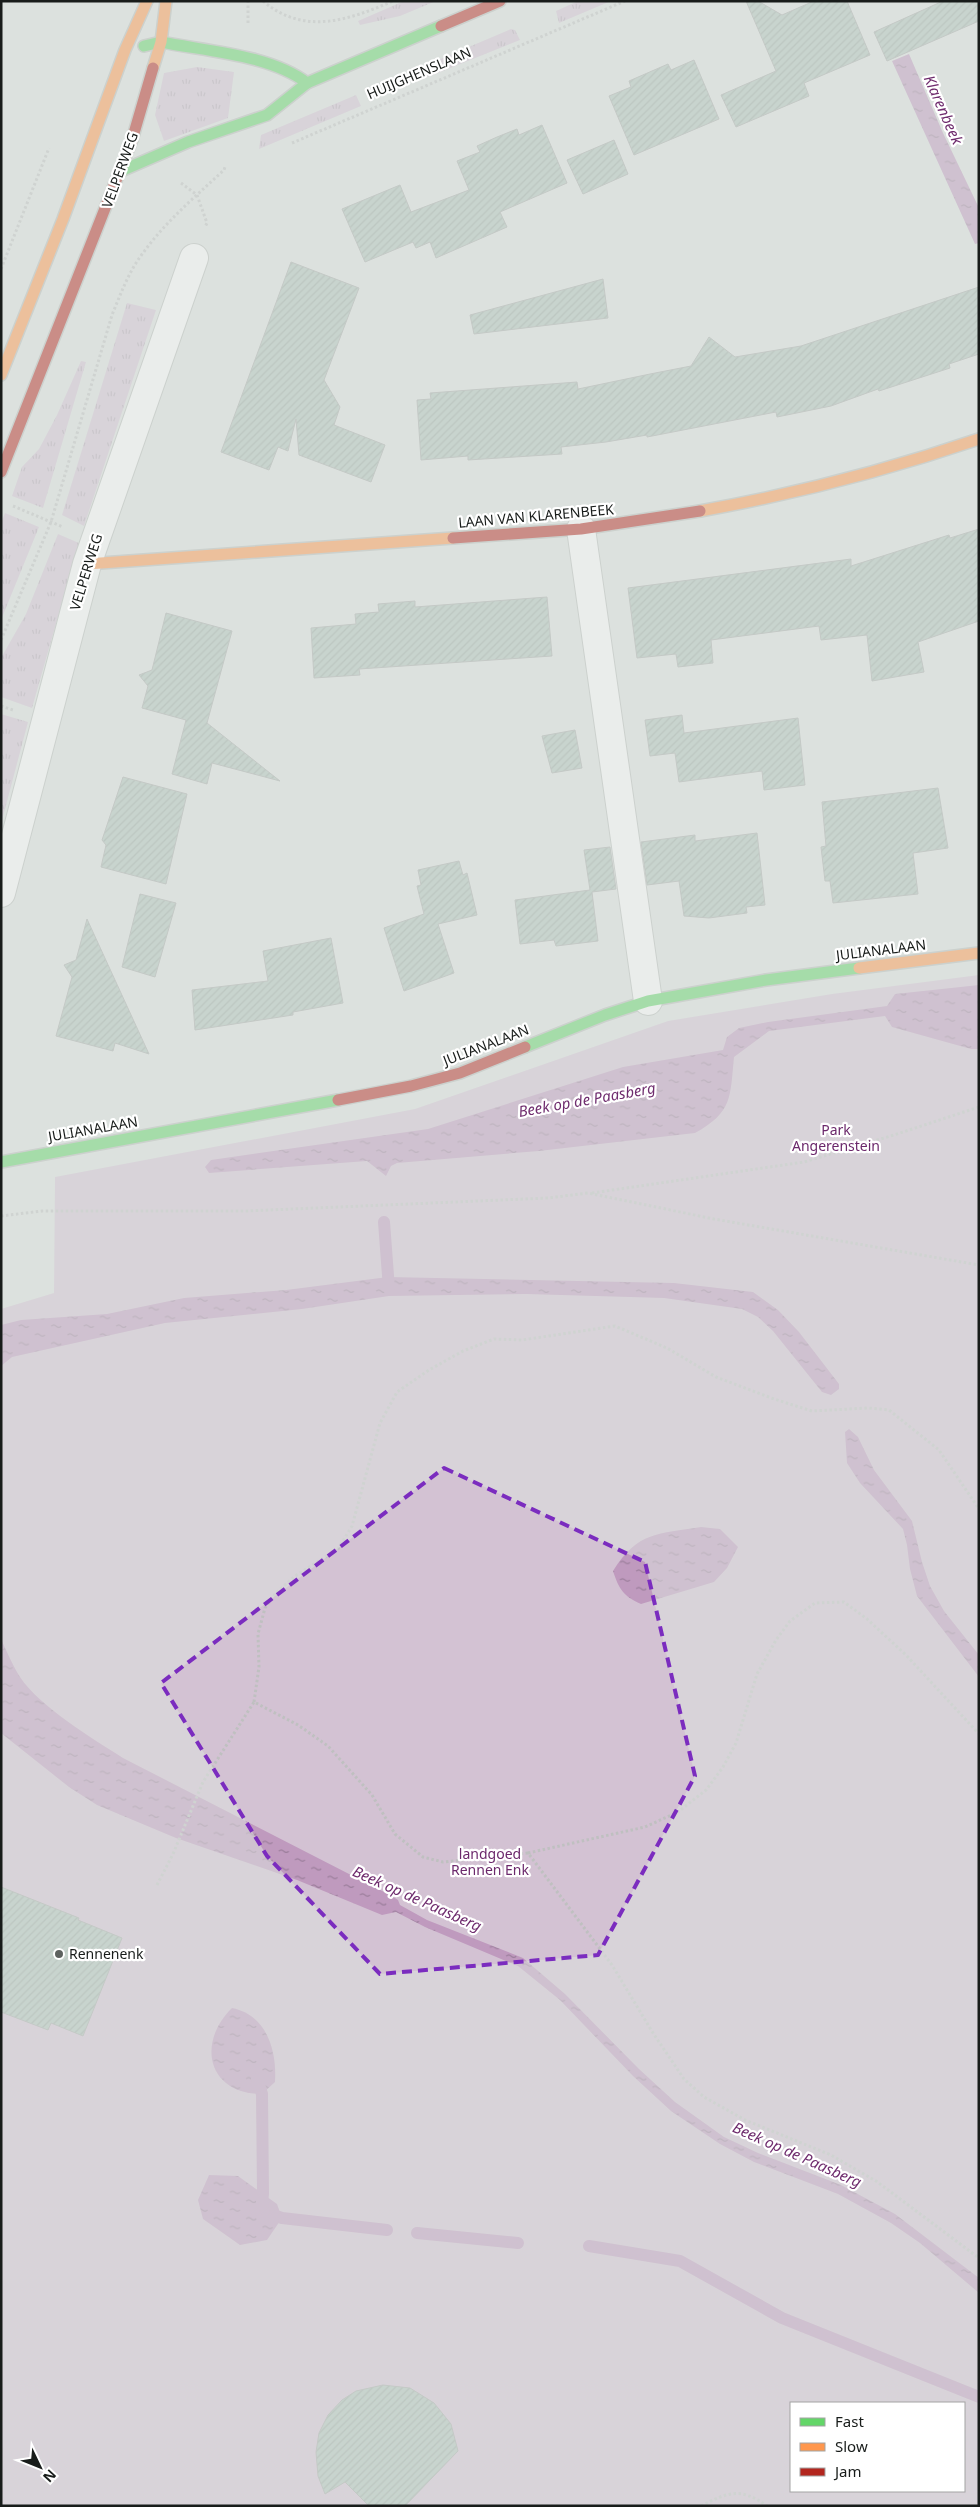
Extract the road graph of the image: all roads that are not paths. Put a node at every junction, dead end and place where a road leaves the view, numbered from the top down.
1 (147, 1) edge
2 (166, 1) edge
3 (500, 1) edge
4 (161, 42) junction
5 (125, 50) junction
6 (307, 83) junction
7 (121, 171) junction
8 (194, 258) dead end
9 (1, 375) edge
10 (979, 439) edge
11 (1, 472) edge
12 (581, 529) junction
13 (87, 564) junction
14 (1, 893) edge
15 (979, 953) edge
16 (648, 1001) junction
17 (1, 1162) edge

1 - 5 street
2 - 4 street, VELPERWEG
3 - 6 street
4 - 5 street
4 - 6 street
4 - 7 street, VELPERWEG
5 - 9 street
6 - 7 street
7 - 11 street, VELPERWEG
8 - 13 street, VELPERWEG
10 - 12 street, LAAN VAN KLARENBEEK
12 - 13 street, LAAN VAN KLARENBEEK
12 - 16 street
13 - 14 street, VELPERWEG
15 - 16 street, JULIANALAAN
16 - 17 street, JULIANALAAN

